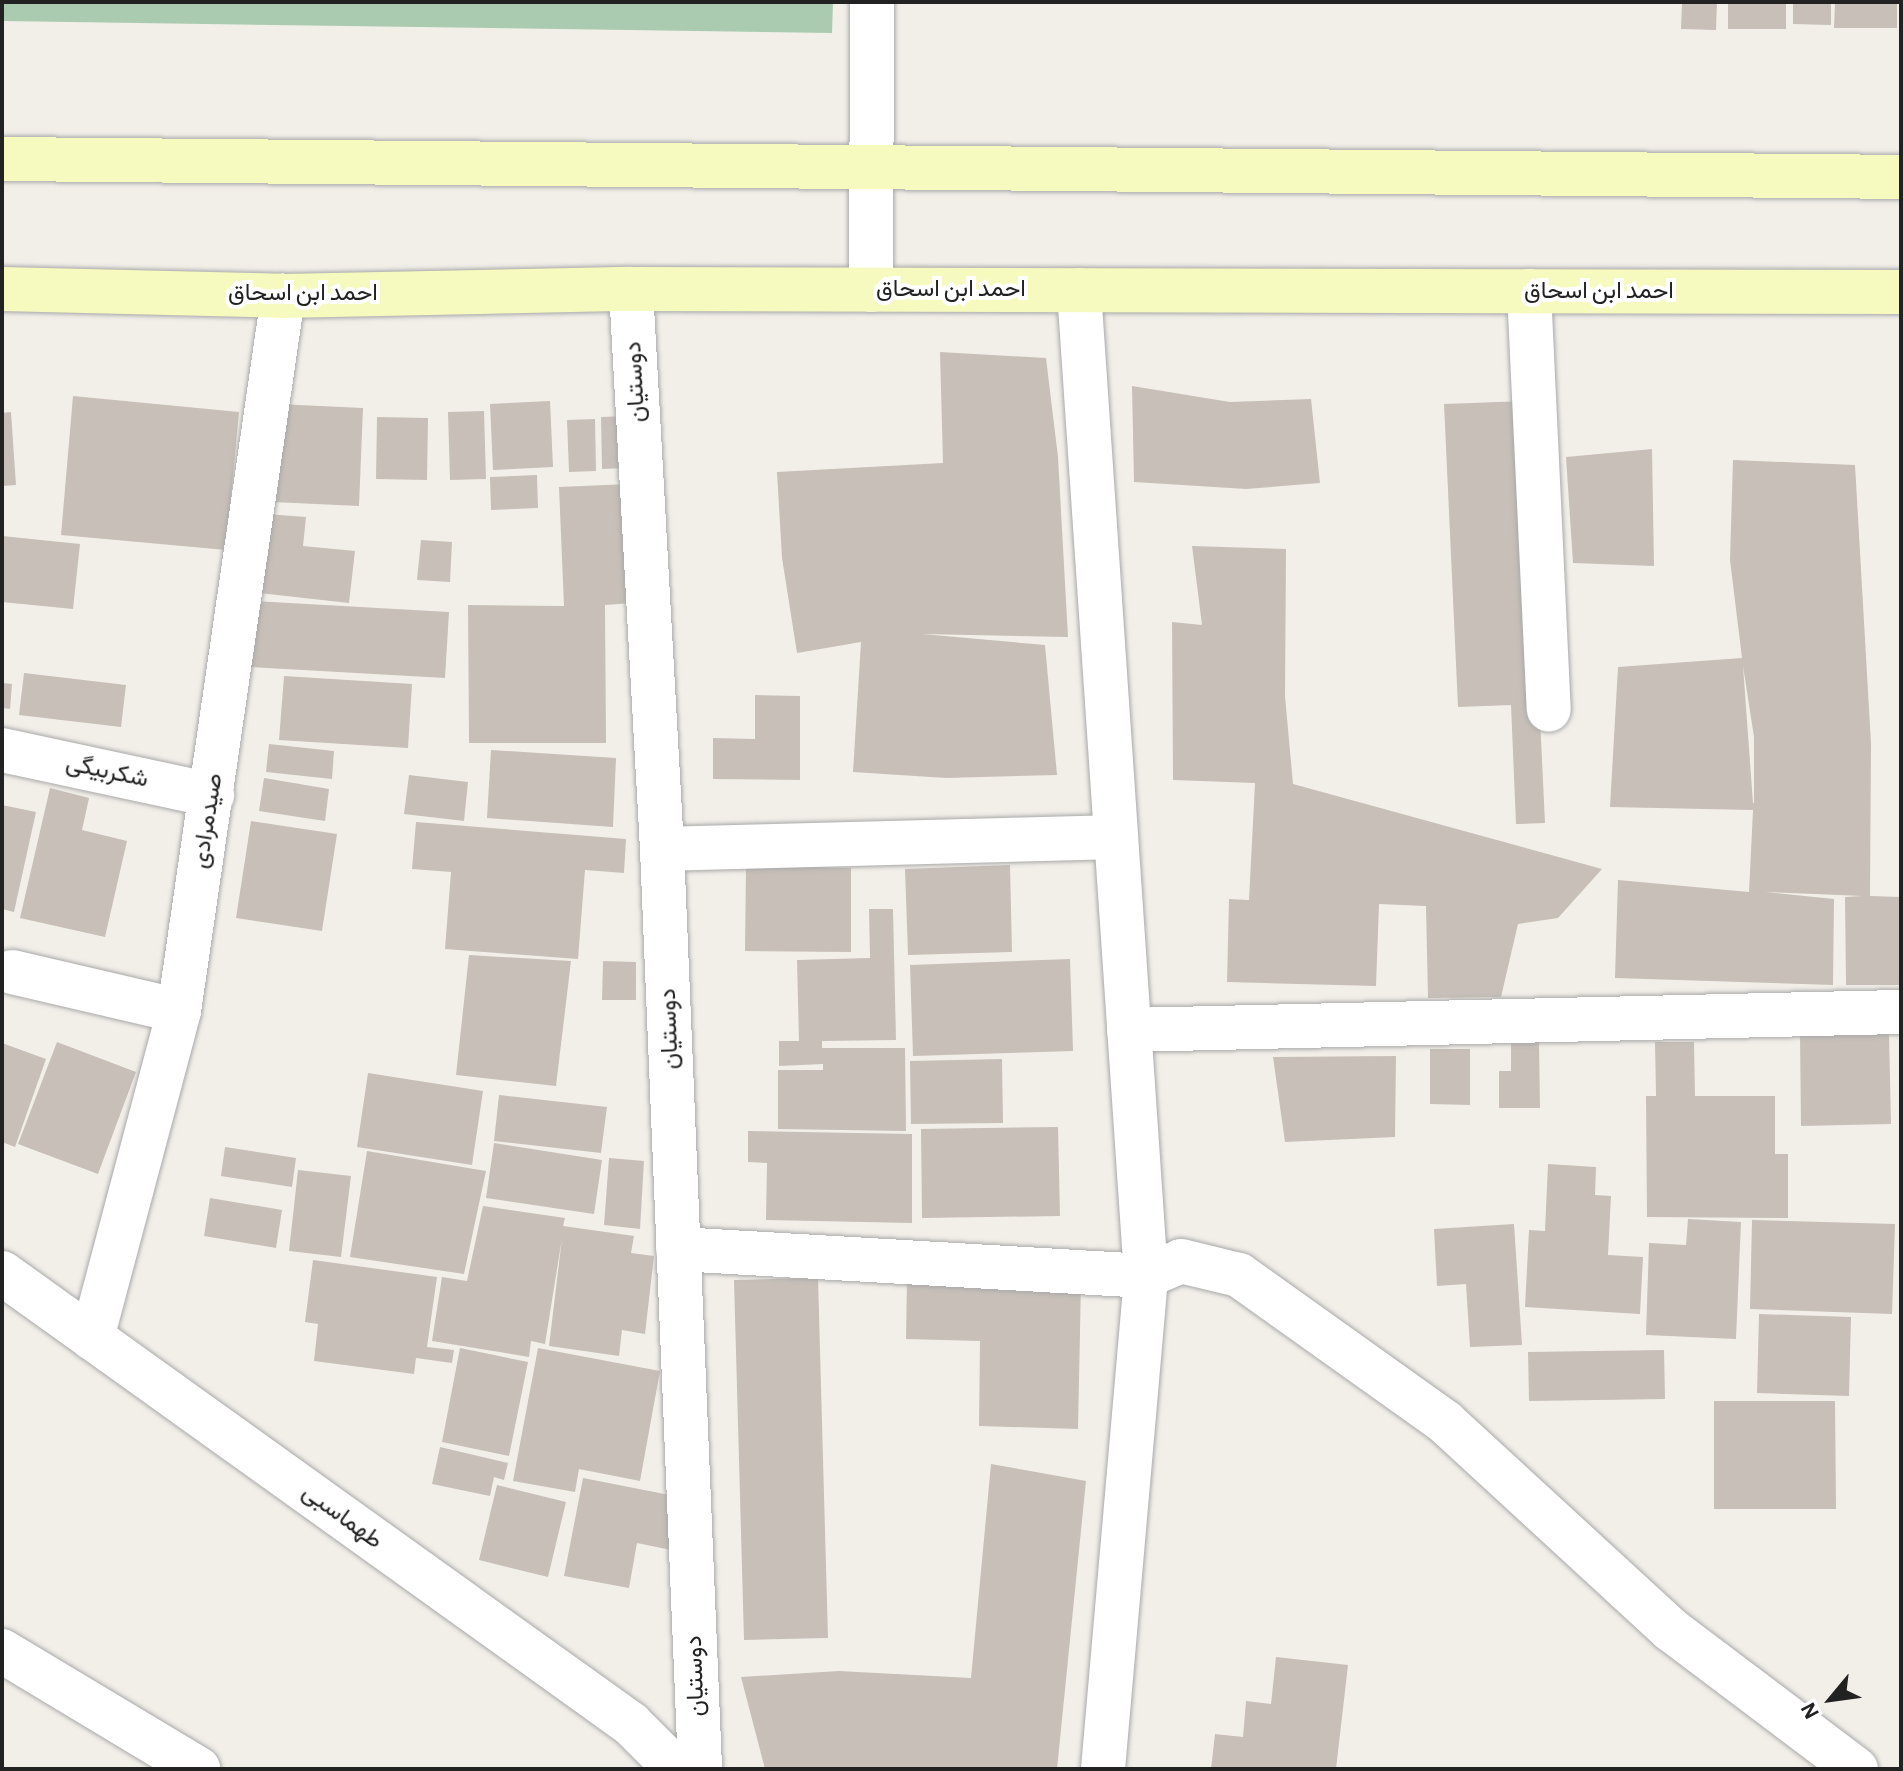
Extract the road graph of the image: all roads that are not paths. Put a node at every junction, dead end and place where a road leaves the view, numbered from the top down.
1 (872, 2) edge
2 (2, 159) edge
3 (869, 167) junction
4 (1901, 177) edge
5 (2, 289) edge
6 (631, 289) junction
7 (871, 290) junction
8 (1079, 290) junction
9 (1529, 291) junction
10 (1901, 292) edge
11 (283, 296) junction
12 (1549, 710) dead end
13 (2, 750) edge
14 (212, 795) junction
15 (1116, 837) junction
16 (662, 849) junction
17 (12, 972) dead end
18 (179, 1011) junction
19 (1901, 1012) edge
20 (1129, 1030) junction
21 (678, 1249) junction
22 (2, 1273) edge
23 (1146, 1276) junction
24 (92, 1338) junction
25 (2, 1651) edge
26 (198, 1769) edge
27 (676, 1769) edge
28 (700, 1769) edge
29 (1103, 1769) edge
30 (1856, 1769) edge

1 - 3 street
2 - 3 main road
3 - 4 main road
3 - 7 street
5 - 11 main road, احمد ابن اسحاق
6 - 7 main road, احمد ابن اسحاق
6 - 11 main road, احمد ابن اسحاق
6 - 16 street, دوستیان
7 - 8 main road, احمد ابن اسحاق
8 - 9 main road, احمد ابن اسحاق
8 - 15 street
9 - 10 main road, احمد ابن اسحاق
9 - 12 street
11 - 14 street, صیدمرادی
13 - 14 street, شکربیگی
14 - 18 street, صیدمرادی
15 - 16 street
15 - 20 street
16 - 21 street, دوستیان
17 - 18 street
18 - 24 street, صیدمرادی
19 - 20 street
20 - 23 street
21 - 23 street
21 - 28 street, دوستیان
22 - 24 street, طهماسبی
23 - 29 street
23 - 30 street
24 - 27 street, طهماسبی
25 - 26 street

